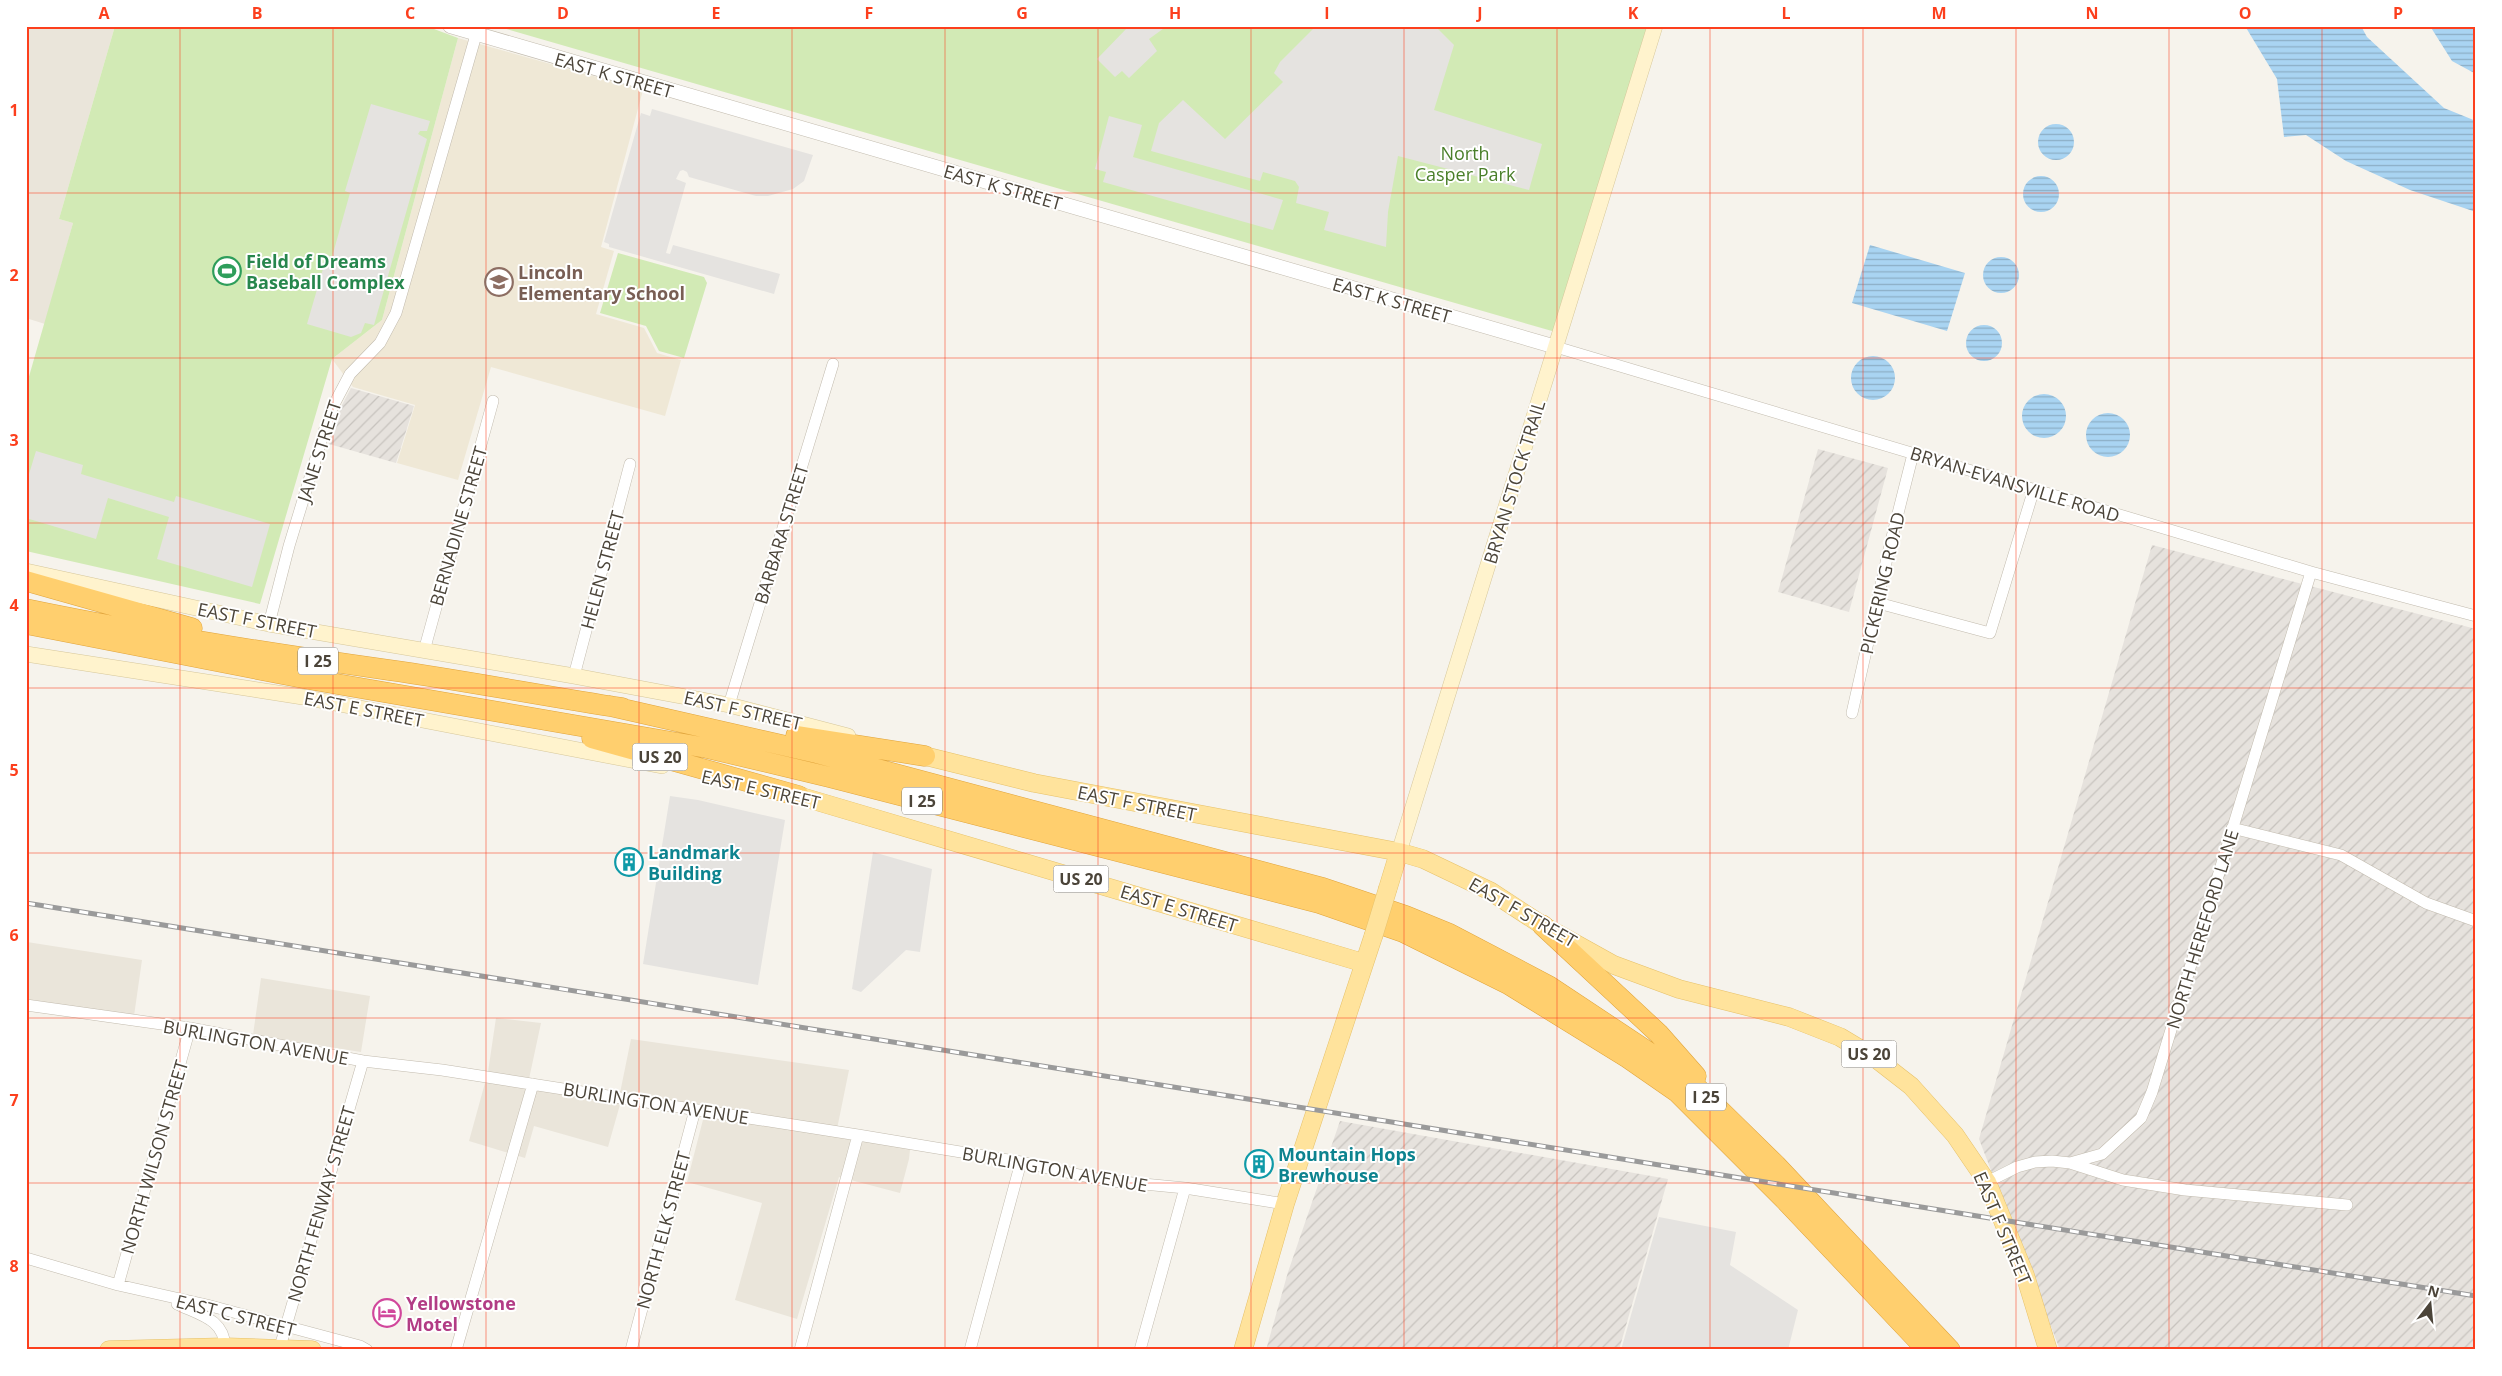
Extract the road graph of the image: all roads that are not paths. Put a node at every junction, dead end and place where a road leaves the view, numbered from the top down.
1 (450, 26) edge
2 (1655, 26) edge
3 (476, 34) junction
4 (1556, 347) junction
5 (833, 364) dead end
6 (493, 401) dead end
7 (1913, 454) junction
8 (630, 464) dead end
9 (2034, 489) junction
10 (26, 571) edge
11 (2311, 572) junction
12 (26, 581) edge
13 (1878, 603) junction
14 (26, 609) edge
15 (2476, 616) edge
16 (26, 624) edge
17 (269, 624) junction
18 (26, 635) edge
19 (115, 643) junction
20 (424, 651) junction
21 (26, 654) edge
22 (310, 660) junction
23 (574, 676) junction
24 (729, 704) junction
25 (610, 706) junction
26 (1852, 713) dead end
27 (522, 714) junction
28 (925, 756) junction
29 (799, 796) junction
30 (2232, 828) junction
31 (1399, 852) junction
32 (2476, 921) edge
33 (1542, 924) junction
34 (1364, 963) junction
35 (26, 1005) edge
36 (190, 1028) junction
37 (363, 1061) junction
38 (533, 1084) junction
39 (695, 1110) junction
40 (858, 1135) junction
41 (1021, 1162) junction
42 (2070, 1163) junction
43 (1776, 1165) junction
44 (1986, 1182) junction
45 (1185, 1188) junction
46 (1285, 1204) junction
47 (2347, 1206) dead end
48 (26, 1258) edge
49 (118, 1285) junction
50 (162, 1296) junction
51 (285, 1327) junction
52 (225, 1347) junction
53 (280, 1347) junction
54 (109, 1350) edge
55 (312, 1350) edge
56 (367, 1350) edge
57 (456, 1350) edge
58 (631, 1350) edge
59 (800, 1350) edge
60 (970, 1350) edge
61 (1140, 1350) edge
62 (1243, 1350) edge
63 (1926, 1350) edge
64 (1950, 1350) edge
65 (2048, 1350) edge

1 - 3 street, EAST K STREET
2 - 4 main road, BRYAN STOCK TRAIL
3 - 4 street, EAST K STREET
3 - 17 street, JANE STREET
4 - 7 street, BRYAN-EVANSVILLE ROAD
4 - 31 main road, BRYAN STOCK TRAIL
5 - 24 street, BARBARA STREET
6 - 20 street, BERNADINE STREET
7 - 9 street, BRYAN-EVANSVILLE ROAD
7 - 13 street, PICKERING ROAD
8 - 23 street, HELEN STREET
9 - 11 street, BRYAN-EVANSVILLE ROAD
9 - 13 street
10 - 17 main road, EAST F STREET
11 - 15 street, BRYAN-EVANSVILLE ROAD
11 - 30 street, NORTH HEREFORD LANE
12 - 22 highway
13 - 26 street, PICKERING ROAD
14 - 22 highway, I 25
16 - 19 highway, I 25
17 - 20 main road, EAST F STREET
18 - 19 highway
19 - 27 highway, I 25
20 - 23 main road, EAST F STREET
21 - 29 main road, EAST E STREET
22 - 25 highway, I 25
23 - 24 main road, EAST F STREET
24 - 28 main road, EAST F STREET
25 - 28 highway, US 20
25 - 43 highway, I 25
27 - 29 highway, US 20
27 - 63 highway, I 25
28 - 31 main road, EAST F STREET / US 20
29 - 34 main road, EAST E STREET / US 20
30 - 32 street
30 - 42 street, NORTH HEREFORD LANE
31 - 33 main road, EAST F STREET
31 - 34 main road, BRYAN STOCK TRAIL, bridge
33 - 43 highway
33 - 44 main road, EAST F STREET / US 20
34 - 46 main road, BRYAN STOCK TRAIL
35 - 36 street, BURLINGTON AVENUE
36 - 37 street, BURLINGTON AVENUE
36 - 49 street, NORTH WILSON STREET
37 - 38 street, BURLINGTON AVENUE
37 - 51 street, NORTH FENWAY STREET
38 - 39 street, BURLINGTON AVENUE
38 - 57 street
39 - 40 street, BURLINGTON AVENUE
39 - 58 street, NORTH ELK STREET
40 - 41 street, BURLINGTON AVENUE
40 - 59 street
41 - 45 street, BURLINGTON AVENUE
41 - 60 street
42 - 44 street, NORTH HEREFORD LANE
42 - 47 street
43 - 64 highway, I 25
44 - 65 main road, EAST F STREET / US 20
45 - 46 street, BURLINGTON AVENUE
45 - 61 street
46 - 62 main road, BRYAN STOCK TRAIL
48 - 49 street, EAST C STREET
49 - 50 street, EAST C STREET
50 - 51 street, EAST C STREET
50 - 52 street, EAST C STREET
51 - 53 street, NORTH FENWAY STREET
51 - 56 street, EAST C STREET
52 - 53 main road
52 - 54 main road
53 - 55 main road

